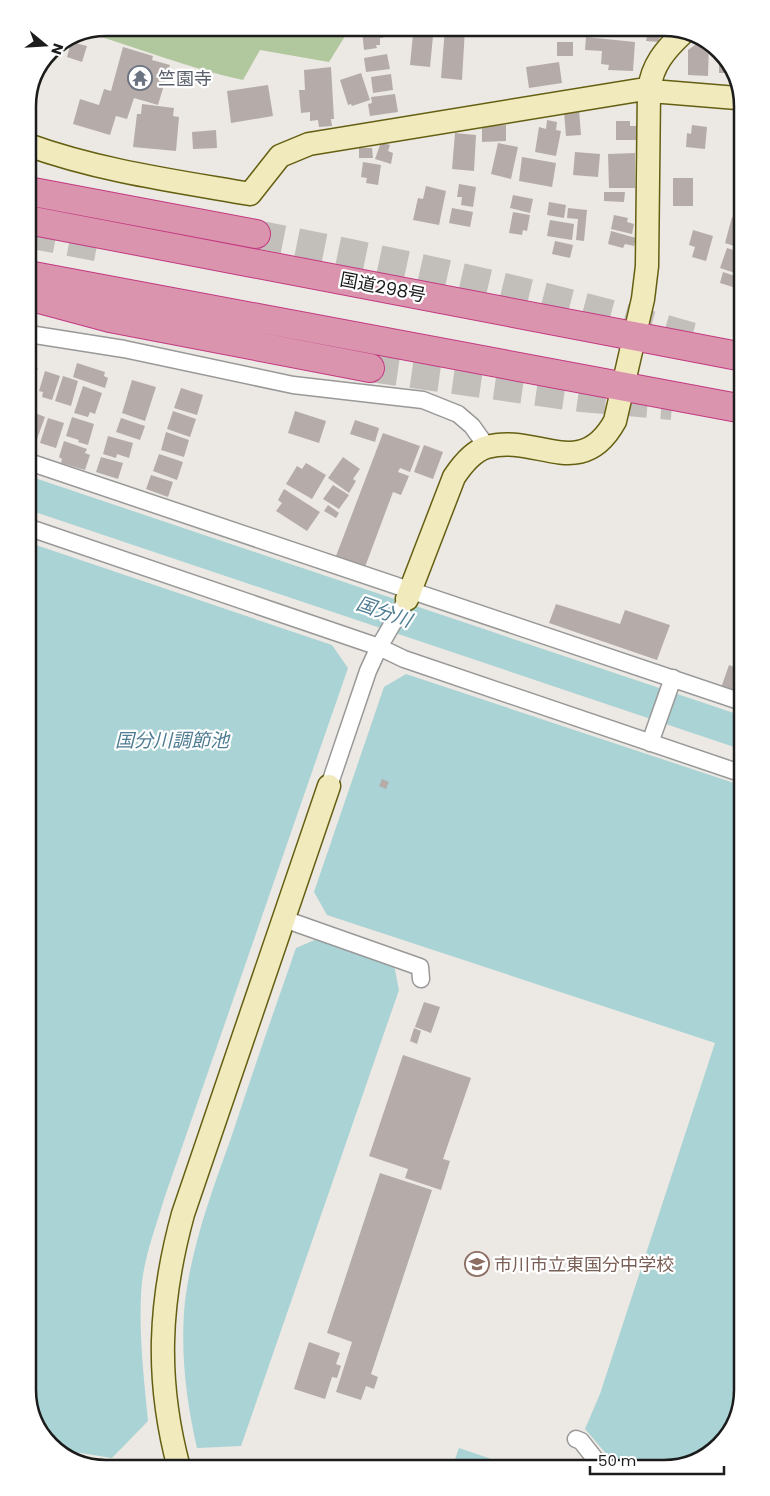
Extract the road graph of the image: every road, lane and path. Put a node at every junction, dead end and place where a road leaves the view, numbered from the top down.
1 (678, 38) edge
2 (649, 90) junction
3 (733, 98) edge
4 (36, 148) edge
5 (36, 193) edge
6 (36, 222) edge
7 (256, 234) tunnel mouth
8 (36, 277) edge
9 (36, 298) edge
10 (36, 335) edge
11 (636, 335) junction
12 (734, 355) edge
13 (370, 368) tunnel mouth
14 (624, 387) junction
15 (734, 407) edge
16 (487, 447) junction
17 (36, 464) edge
18 (36, 530) edge
19 (410, 595) junction
20 (383, 641) junction
21 (672, 682) junction
22 (734, 699) edge
23 (650, 743) junction
24 (734, 771) edge
25 (329, 786) joint
26 (284, 919) junction
27 (422, 979) dead end
28 (576, 1439) dead end
29 (177, 1460) edge
30 (596, 1460) edge

1 - 2 street
2 - 3 street
2 - 4 street
2 - 11 street
5 - 7 highway
6 - 11 highway, 国道298号
8 - 14 highway
9 - 13 highway
10 - 16 street
11 - 12 highway, 国道298号
11 - 14 street
14 - 15 highway
14 - 16 street
16 - 19 street
17 - 19 street
18 - 20 street
19 - 20 street
19 - 21 street
20 - 23 street
20 - 25 street
21 - 22 street
21 - 23 street
23 - 24 street
25 - 26 street
26 - 27 street
26 - 29 street
28 - 30 street

